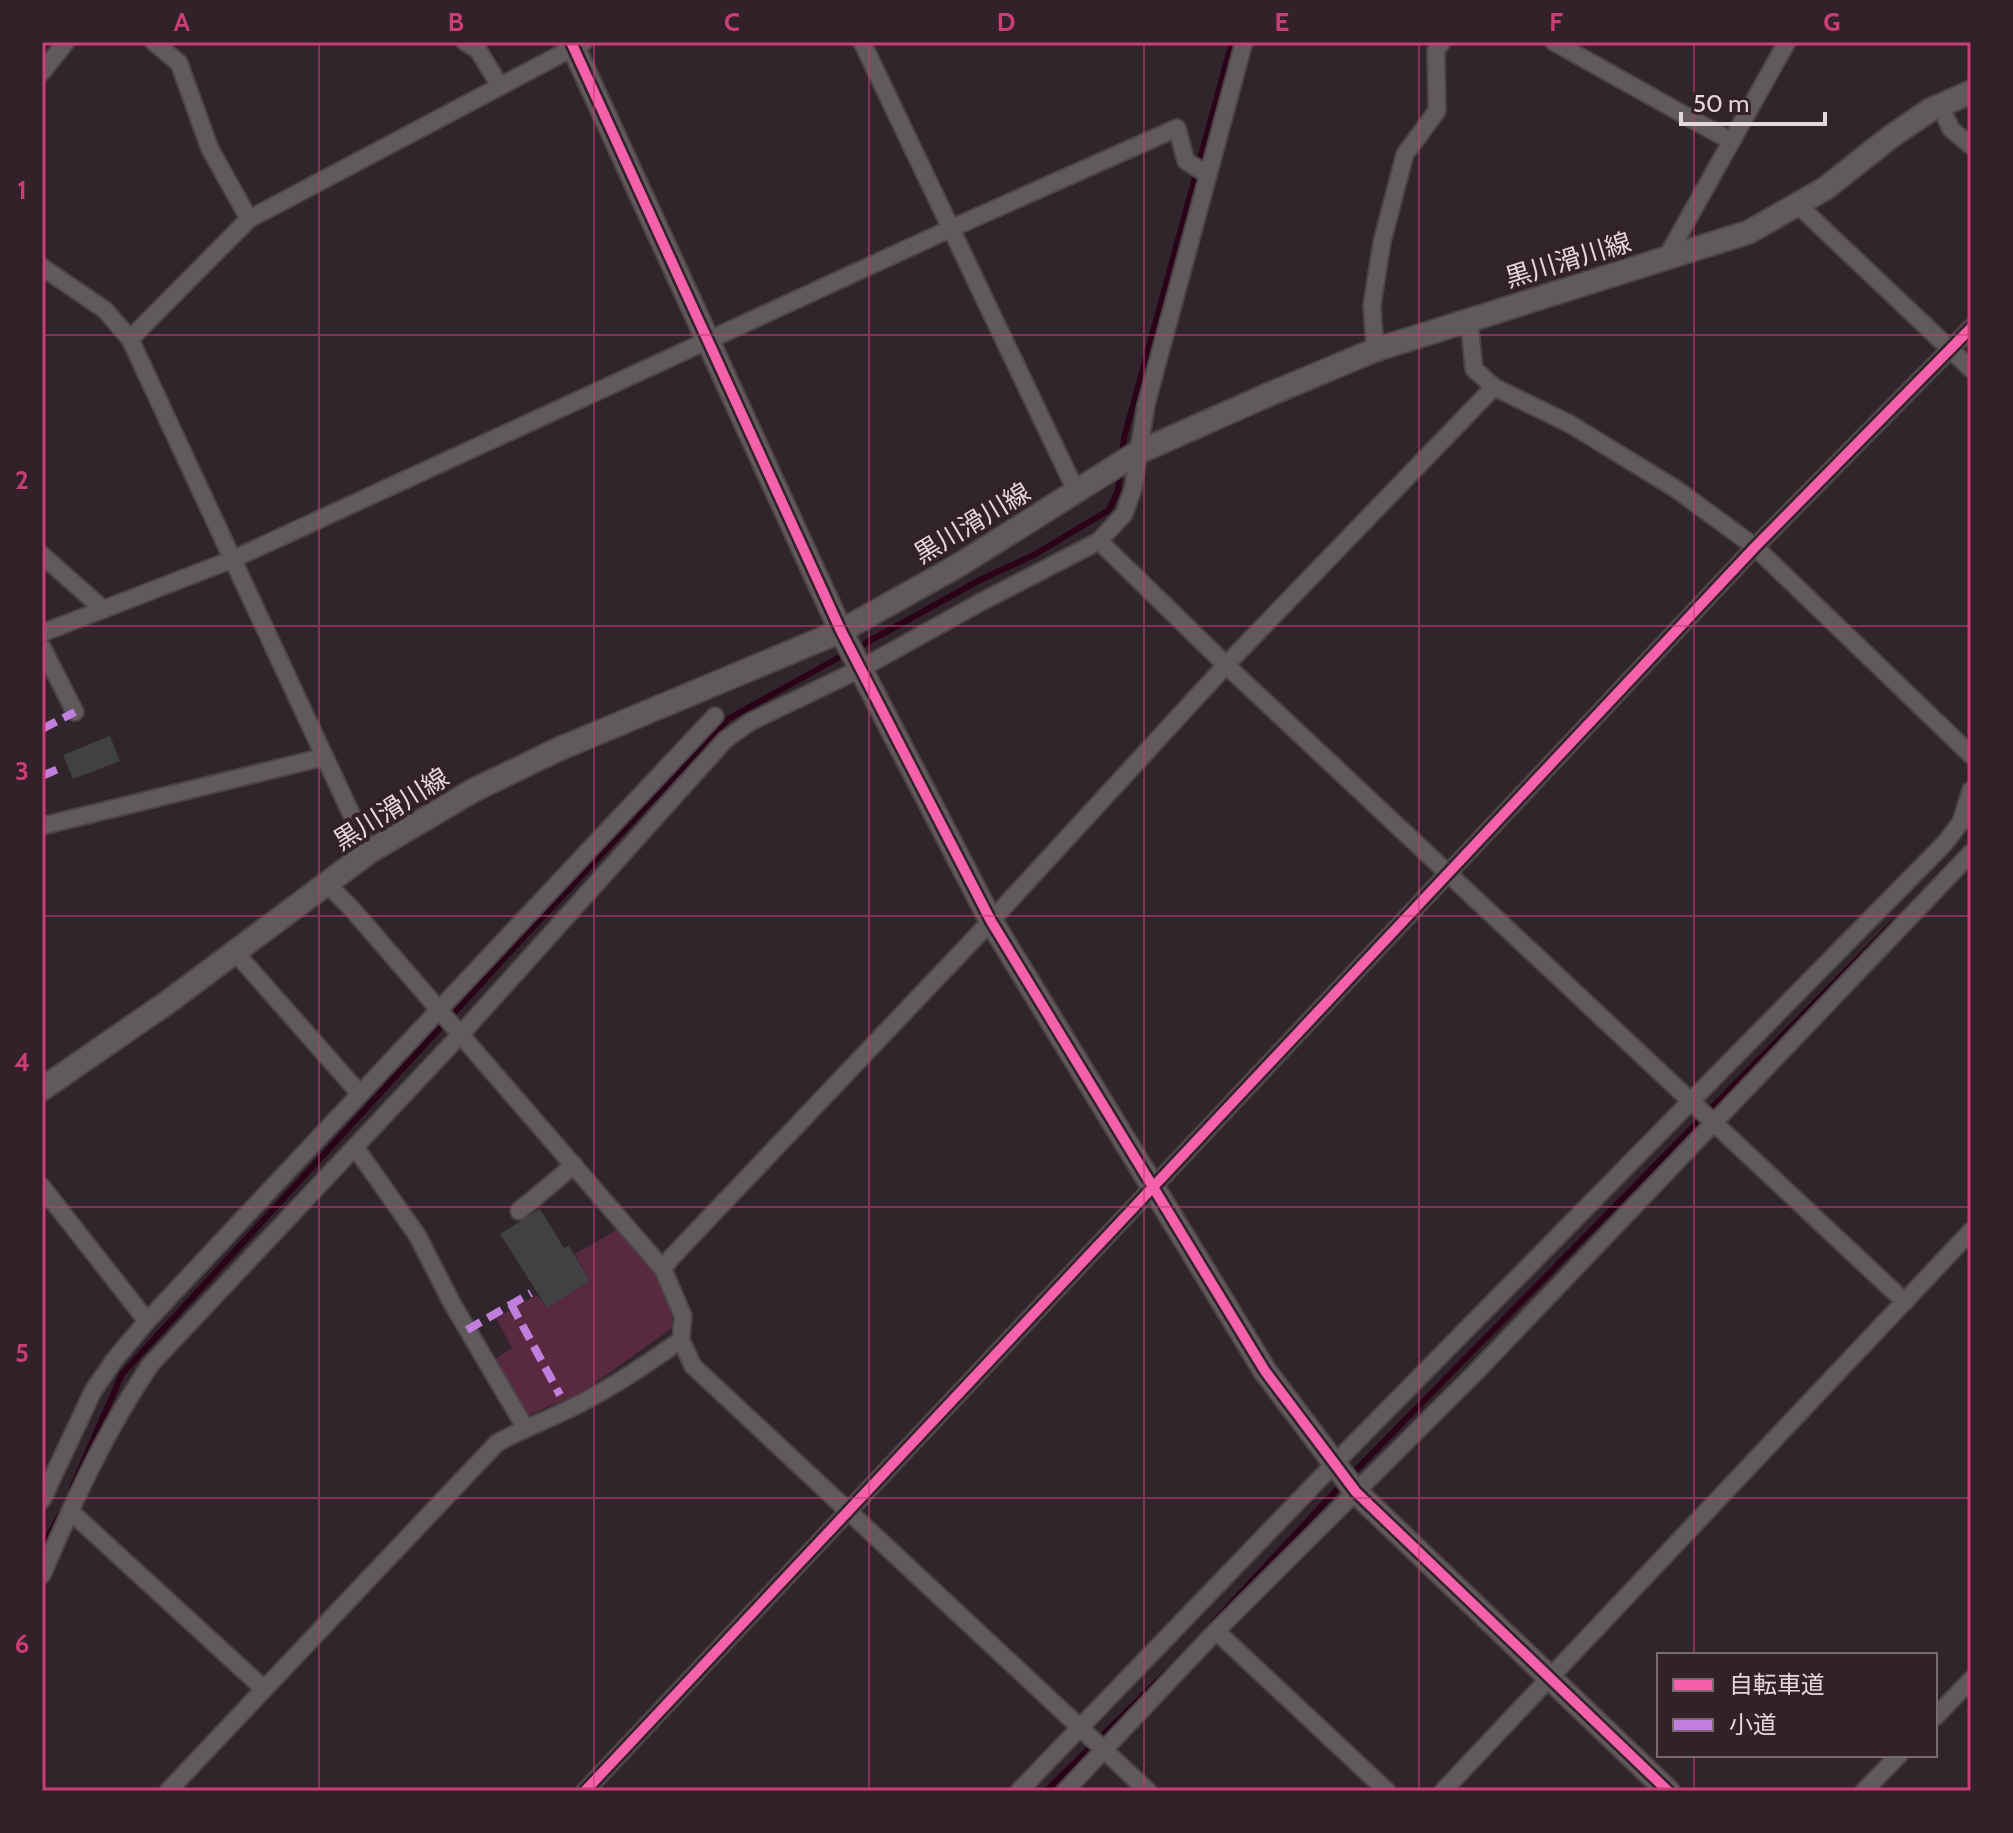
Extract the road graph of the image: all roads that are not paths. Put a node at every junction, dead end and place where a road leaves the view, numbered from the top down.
1 (66, 42) edge
2 (154, 42) edge
3 (465, 42) edge
4 (862, 42) edge
5 (1244, 42) edge
6 (1442, 42) edge
7 (1554, 42) edge
8 (1787, 42) edge
9 (576, 44) edge
10 (42, 72) edge
11 (500, 86) junction
12 (1971, 92) edge
13 (1940, 105) junction
14 (1731, 141) junction
15 (1971, 146) edge
16 (1208, 175) junction
17 (1797, 204) junction
18 (249, 219) junction
19 (952, 228) junction
20 (1665, 260) junction
21 (42, 267) edge
22 (1469, 320) junction
23 (1971, 328) edge
24 (130, 339) junction
25 (709, 341) junction
26 (1950, 349) junction
27 (1375, 350) junction
28 (1971, 369) edge
29 (1494, 387) junction
30 (1137, 453) junction
31 (1077, 493) junction
32 (1099, 541) junction
33 (1755, 547) junction
34 (42, 555) edge
35 (231, 560) junction
36 (103, 609) junction
37 (841, 631) junction
38 (42, 633) edge
39 (42, 647) edge
40 (1226, 665) junction
41 (860, 669) junction
42 (75, 712) dead end
43 (715, 716) dead end
44 (1971, 755) edge
45 (324, 757) junction
46 (1971, 790) edge
47 (42, 826) edge
48 (369, 852) junction
49 (1971, 853) edge
50 (1449, 875) junction
51 (326, 883) junction
52 (991, 921) junction
53 (235, 952) junction
54 (438, 1008) junction
55 (461, 1034) junction
56 (42, 1089) edge
57 (360, 1094) junction
58 (1691, 1101) junction
59 (1715, 1124) junction
60 (355, 1147) junction
61 (574, 1165) junction
62 (42, 1187) edge
63 (1153, 1189) junction
64 (519, 1211) dead end
65 (1970, 1234) edge
66 (663, 1269) junction
67 (1905, 1302) junction
68 (147, 1321) junction
69 (681, 1340) junction
70 (525, 1427) junction
71 (1336, 1468) junction
72 (1356, 1492) junction
73 (42, 1500) edge
74 (70, 1511) junction
75 (849, 1511) junction
76 (42, 1575) edge
77 (1216, 1631) junction
78 (1549, 1677) junction
79 (1971, 1680) edge
80 (263, 1688) junction
81 (1937, 1715) edge
82 (1079, 1729) junction
83 (1104, 1751) junction
84 (1897, 1757) edge
85 (168, 1791) edge
86 (585, 1791) edge
87 (1019, 1791) edge
88 (1065, 1791) edge
89 (1148, 1791) edge
90 (1387, 1791) edge
91 (1443, 1791) edge
92 (1668, 1791) edge
93 (1864, 1791) edge

1 - 10 street
2 - 18 street
3 - 11 street
4 - 19 street
5 - 16 street
6 - 27 street
7 - 14 street
8 - 14 street
9 - 11 street
9 - 25 main road
11 - 18 street
12 - 13 main road, 黒川滑川線
13 - 15 street
13 - 17 main road, 黒川滑川線
14 - 20 street
16 - 19 street
16 - 30 street
17 - 20 main road, 黒川滑川線
17 - 26 street
18 - 24 street
19 - 25 street
19 - 31 street
20 - 22 main road, 黒川滑川線
21 - 24 street
22 - 27 main road, 黒川滑川線
22 - 29 street
23 - 26 street
24 - 35 street
25 - 35 street
25 - 37 main road
26 - 28 street
26 - 33 street
27 - 30 main road, 黒川滑川線
29 - 33 street
29 - 40 street
30 - 31 main road, 黒川滑川線
30 - 32 street
31 - 37 main road, 黒川滑川線
32 - 40 street
32 - 41 street
33 - 44 street
33 - 50 street
34 - 36 street
35 - 36 street
35 - 45 street
36 - 38 street
37 - 41 main road
37 - 48 main road, 黒川滑川線
39 - 42 street
40 - 50 street
40 - 52 street
41 - 52 main road
41 - 55 street
43 - 54 street
45 - 47 street
45 - 48 street
46 - 58 street
48 - 51 main road, 黒川滑川線
49 - 59 street
50 - 58 street
50 - 63 street
51 - 53 main road, 黒川滑川線
51 - 54 street
52 - 63 main road
52 - 66 street
53 - 56 main road, 黒川滑川線
53 - 57 street
54 - 55 street
54 - 57 street
55 - 60 street
55 - 61 street
57 - 68 street
58 - 59 street
58 - 71 street
59 - 67 street
59 - 72 street
60 - 70 street
60 - 74 street
61 - 64 street
61 - 66 street
62 - 68 street
63 - 71 main road
63 - 75 street
65 - 67 street
66 - 69 street
67 - 78 street
68 - 73 street
69 - 70 street
69 - 75 street
70 - 80 street
71 - 72 main road
71 - 82 street
72 - 77 street
72 - 78 main road
74 - 76 street
74 - 80 street
75 - 82 street
75 - 86 street
77 - 83 street
77 - 90 street
78 - 91 street
78 - 92 main road
79 - 81 street
80 - 85 street
82 - 83 street
82 - 87 street
83 - 88 street
83 - 89 street
84 - 93 street

